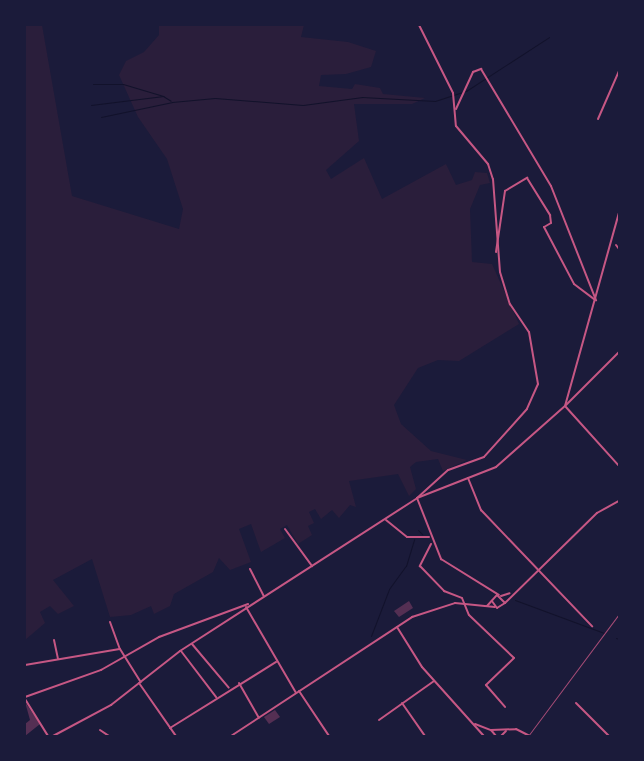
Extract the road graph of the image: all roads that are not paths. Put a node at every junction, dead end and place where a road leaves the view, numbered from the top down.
1 (420, 25) edge
2 (619, 72) edge
3 (456, 109) junction
4 (598, 119) dead end
5 (619, 213) edge
6 (616, 245) dead end
7 (619, 249) edge
8 (496, 252) junction
9 (596, 300) junction
10 (619, 352) edge
11 (565, 406) junction
12 (619, 466) edge
13 (468, 478) junction
14 (417, 498) junction
15 (619, 501) edge
16 (386, 520) junction
17 (285, 529) dead end
18 (429, 537) junction
19 (432, 544) junction
20 (312, 566) junction
21 (250, 569) dead end
22 (535, 570) junction
23 (493, 590) junction
24 (510, 593) junction
25 (264, 596) junction
26 (500, 596) junction
27 (493, 600) junction
28 (505, 603) junction
29 (251, 604) junction
30 (466, 605) junction
31 (486, 606) junction
32 (246, 607) junction
33 (495, 607) junction
34 (110, 622) dead end
35 (592, 626) dead end
36 (396, 627) junction
37 (54, 640) dead end
38 (192, 644) junction
39 (120, 649) junction
40 (180, 651) junction
41 (124, 657) junction
42 (58, 658) junction
43 (276, 662) junction
44 (25, 665) edge
45 (140, 682) junction
46 (434, 682) junction
47 (238, 683) junction
48 (229, 689) junction
49 (299, 691) junction
50 (296, 693) junction
51 (216, 697) junction
52 (25, 698) edge
53 (402, 703) junction
54 (576, 703) dead end
55 (505, 707) dead end
56 (259, 718) junction
57 (379, 720) dead end
58 (473, 723) junction
59 (170, 728) junction
60 (100, 730) dead end
61 (491, 730) junction
62 (508, 730) junction
63 (48, 736) edge
64 (53, 736) edge
65 (109, 736) edge
66 (176, 736) edge
67 (231, 736) edge
68 (329, 736) edge
69 (424, 736) edge
70 (484, 736) edge
71 (496, 736) edge
72 (501, 736) edge
73 (530, 736) edge
74 (609, 736) edge

1 - 3 street
2 - 4 street
3 - 8 street
3 - 9 street
5 - 9 street
6 - 7 street
8 - 9 street
8 - 14 street
9 - 11 street
10 - 11 street
11 - 12 street
11 - 13 street
13 - 14 street
13 - 22 street
14 - 16 street
14 - 18 street
15 - 22 street
16 - 18 street
16 - 20 street
17 - 20 street
18 - 19 street
19 - 23 street
19 - 30 street
20 - 25 street
21 - 25 street
22 - 24 street
22 - 35 street
23 - 26 street
23 - 27 street
24 - 26 street
24 - 28 street
25 - 29 street
26 - 27 street
26 - 28 street
27 - 31 street
27 - 33 street
28 - 33 street
29 - 32 street
29 - 41 street
30 - 31 street
30 - 36 street
30 - 55 street
31 - 33 street
32 - 38 street
32 - 43 street
34 - 39 street
36 - 46 street
36 - 49 street
37 - 42 street
38 - 40 street
38 - 48 street
39 - 41 street
39 - 42 street
40 - 45 street
40 - 51 street
41 - 45 street
41 - 52 street
42 - 44 street
43 - 47 street
43 - 50 street
45 - 59 street
45 - 64 street
46 - 53 street
46 - 58 street
47 - 48 street
47 - 56 street
48 - 51 street
49 - 50 street
49 - 68 street
50 - 56 street
51 - 59 street
52 - 63 street
53 - 57 street
53 - 69 street
54 - 74 street
56 - 67 street
58 - 61 street
58 - 70 street
59 - 66 street
60 - 65 street
61 - 62 street
61 - 71 street
62 - 72 street
62 - 73 street

